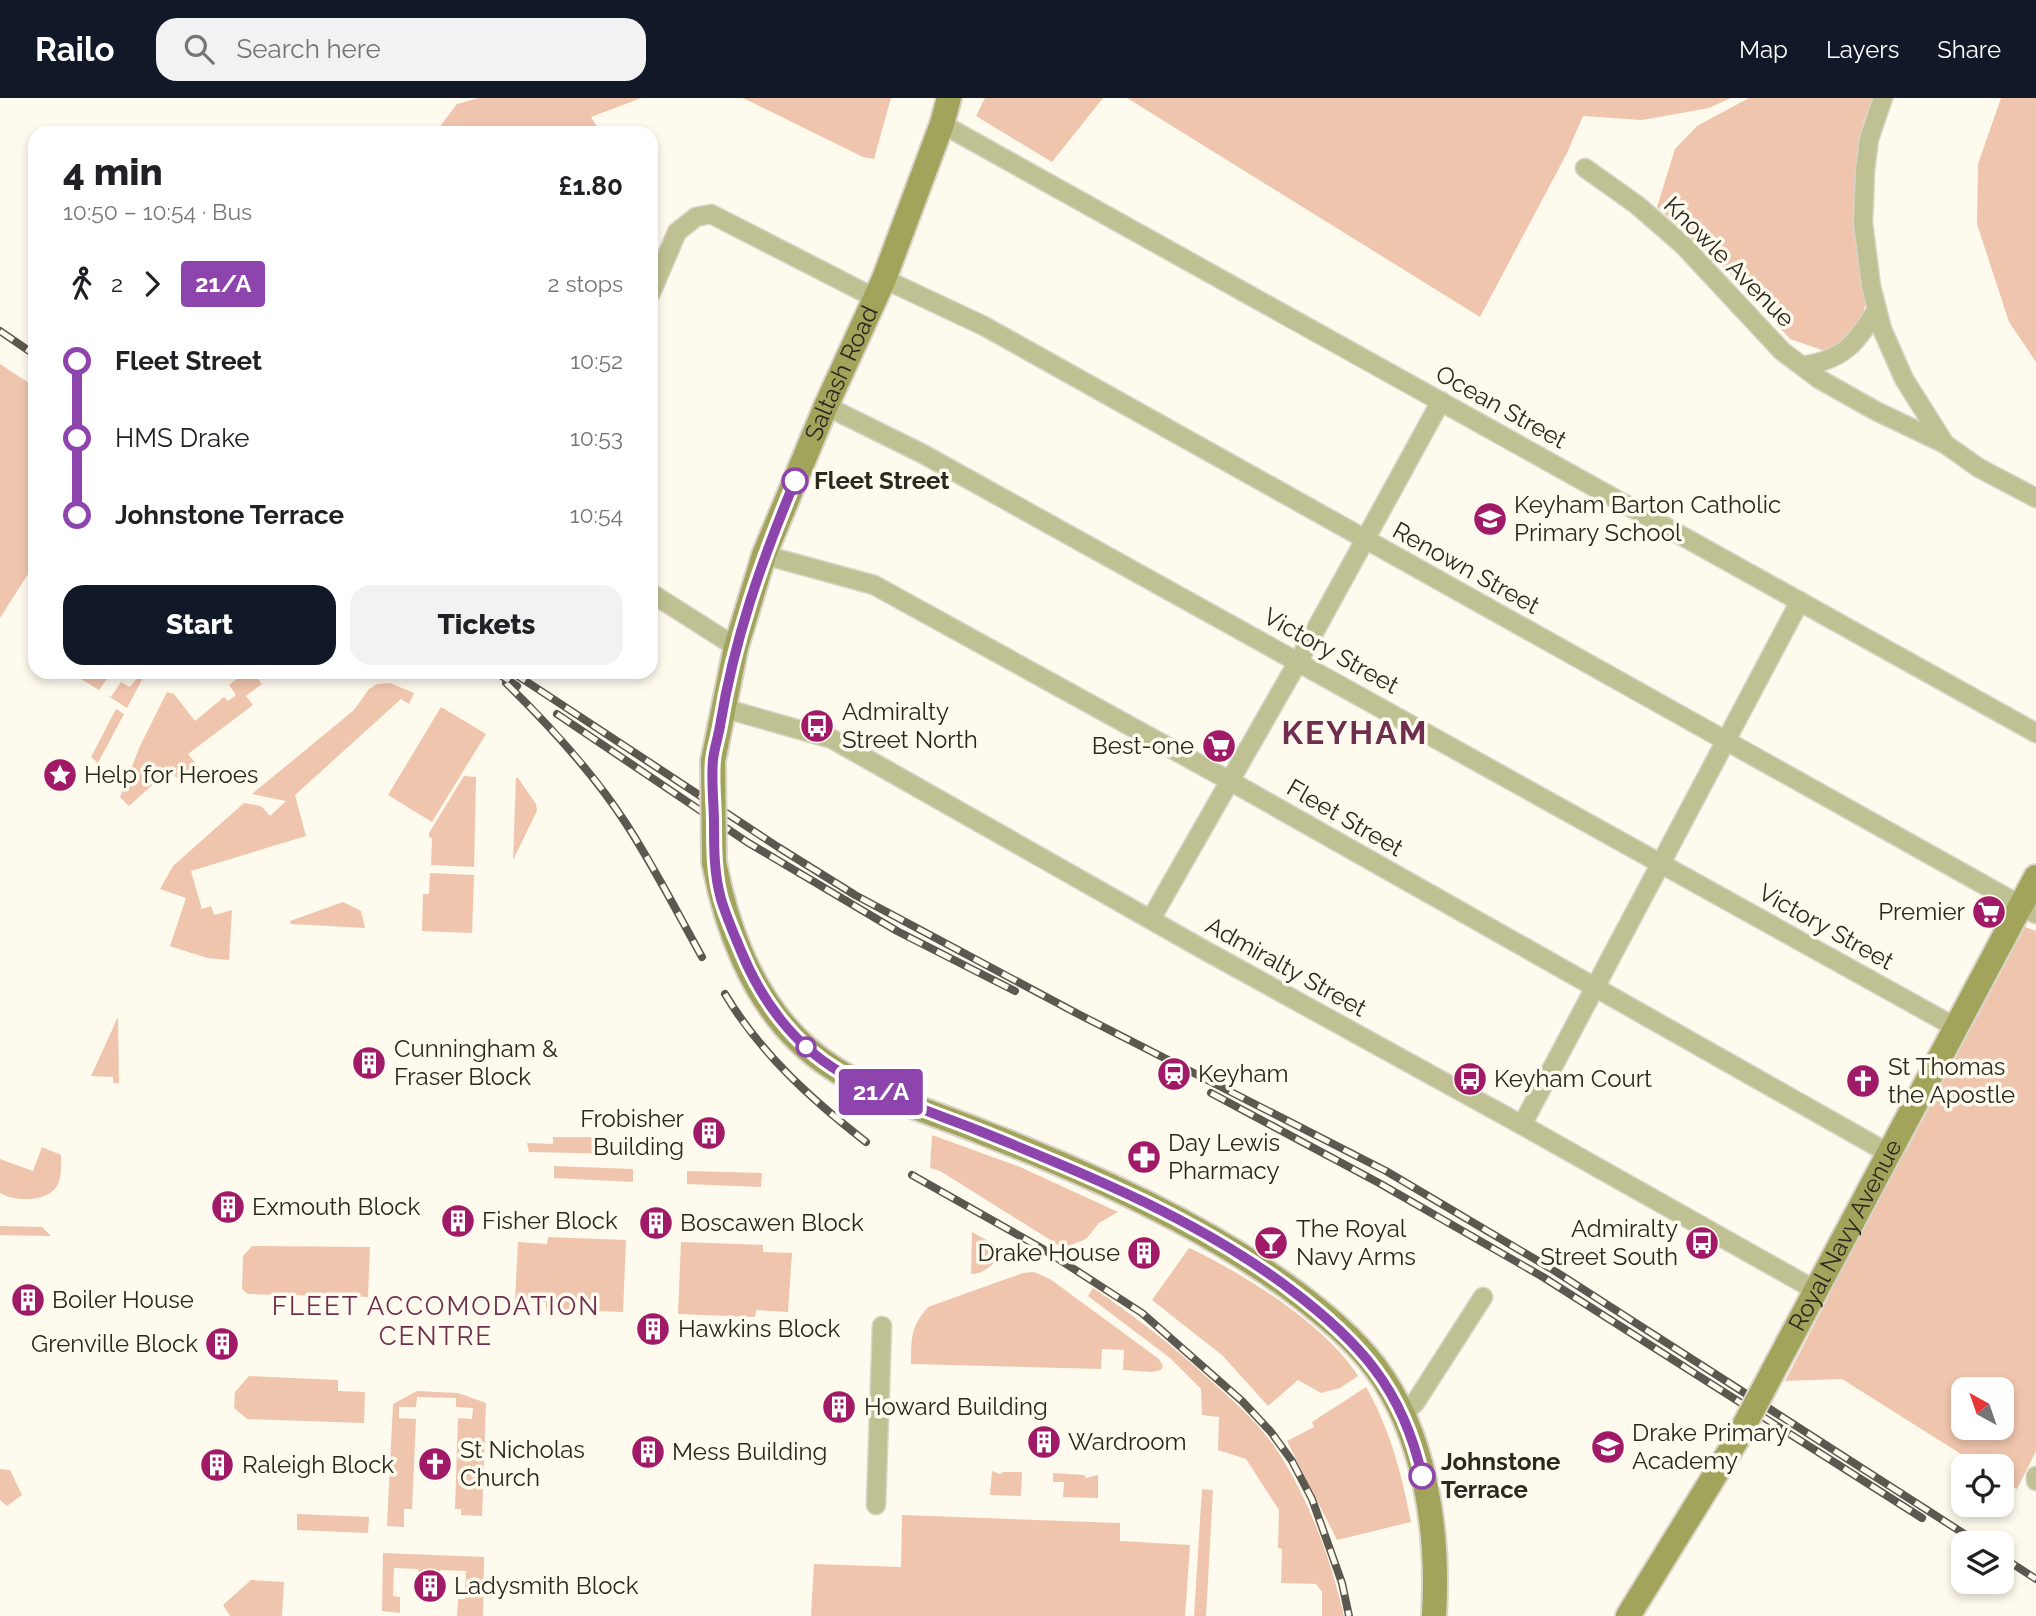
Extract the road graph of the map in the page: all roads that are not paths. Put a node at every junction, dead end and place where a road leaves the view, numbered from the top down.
1 (949, 98) edge
2 (1883, 98) edge
3 (942, 124) junction
4 (1585, 168) dead end
5 (658, 277) edge
6 (880, 288) junction
7 (1877, 309) junction
8 (1802, 366) junction
9 (1441, 401) junction
10 (826, 407) junction
11 (1945, 444) junction
12 (2036, 498) edge
13 (1365, 539) junction
14 (764, 555) junction
15 (658, 598) edge
16 (1800, 601) junction
17 (736, 648) junction
18 (1299, 660) junction
19 (723, 708) junction
20 (2036, 733) edge
21 (1725, 742) junction
22 (1230, 781) junction
23 (1660, 863) junction
24 (2036, 877) edge
25 (2028, 910) edge
26 (1151, 919) junction
27 (1594, 988) junction
28 (1955, 1027) junction
29 (1522, 1125) junction
30 (1890, 1154) junction
31 (1817, 1291) junction
32 (1483, 1297) dead end
33 (882, 1326) dead end
34 (1402, 1415) junction
35 (876, 1505) dead end
36 (1434, 1616) edge
37 (1628, 1616) edge

1 - 3 main road, Saltash Road
2 - 7 street
3 - 6 main road, Saltash Road
3 - 9 street, Ocean Street
4 - 8 street, Knowle Avenue
5 - 6 street, Renown Street
6 - 10 main road, Saltash Road
6 - 13 street, Renown Street
7 - 8 street
7 - 11 street
8 - 11 street, Knowle Avenue
9 - 13 street
9 - 16 street, Ocean Street
10 - 14 main road, Saltash Road
10 - 18 street, Victory Street
11 - 12 street
13 - 18 street
13 - 21 street, Renown Street
14 - 17 main road, Saltash Road
14 - 22 street, Fleet Street
15 - 17 street
16 - 20 street, Ocean Street
16 - 21 street
17 - 19 main road, Saltash Road
18 - 22 street
18 - 23 street, Victory Street
19 - 26 street, Admiralty Street
19 - 34 main road, Saltash Road, bridge
21 - 23 street
21 - 25 street, Renown Street
22 - 26 street
22 - 27 street, Fleet Street
23 - 27 street
23 - 28 street, Victory Street
24 - 25 main road, Royal Navy Avenue
25 - 28 main road, Royal Navy Avenue
26 - 29 street, Admiralty Street
27 - 29 street
27 - 30 street, Fleet Street
28 - 30 main road, Royal Navy Avenue
29 - 31 street, Admiralty Street
30 - 31 main road, Royal Navy Avenue
31 - 37 main road, Royal Navy Avenue, bridge
32 - 34 street
33 - 35 street
34 - 36 main road, Saltash Road

